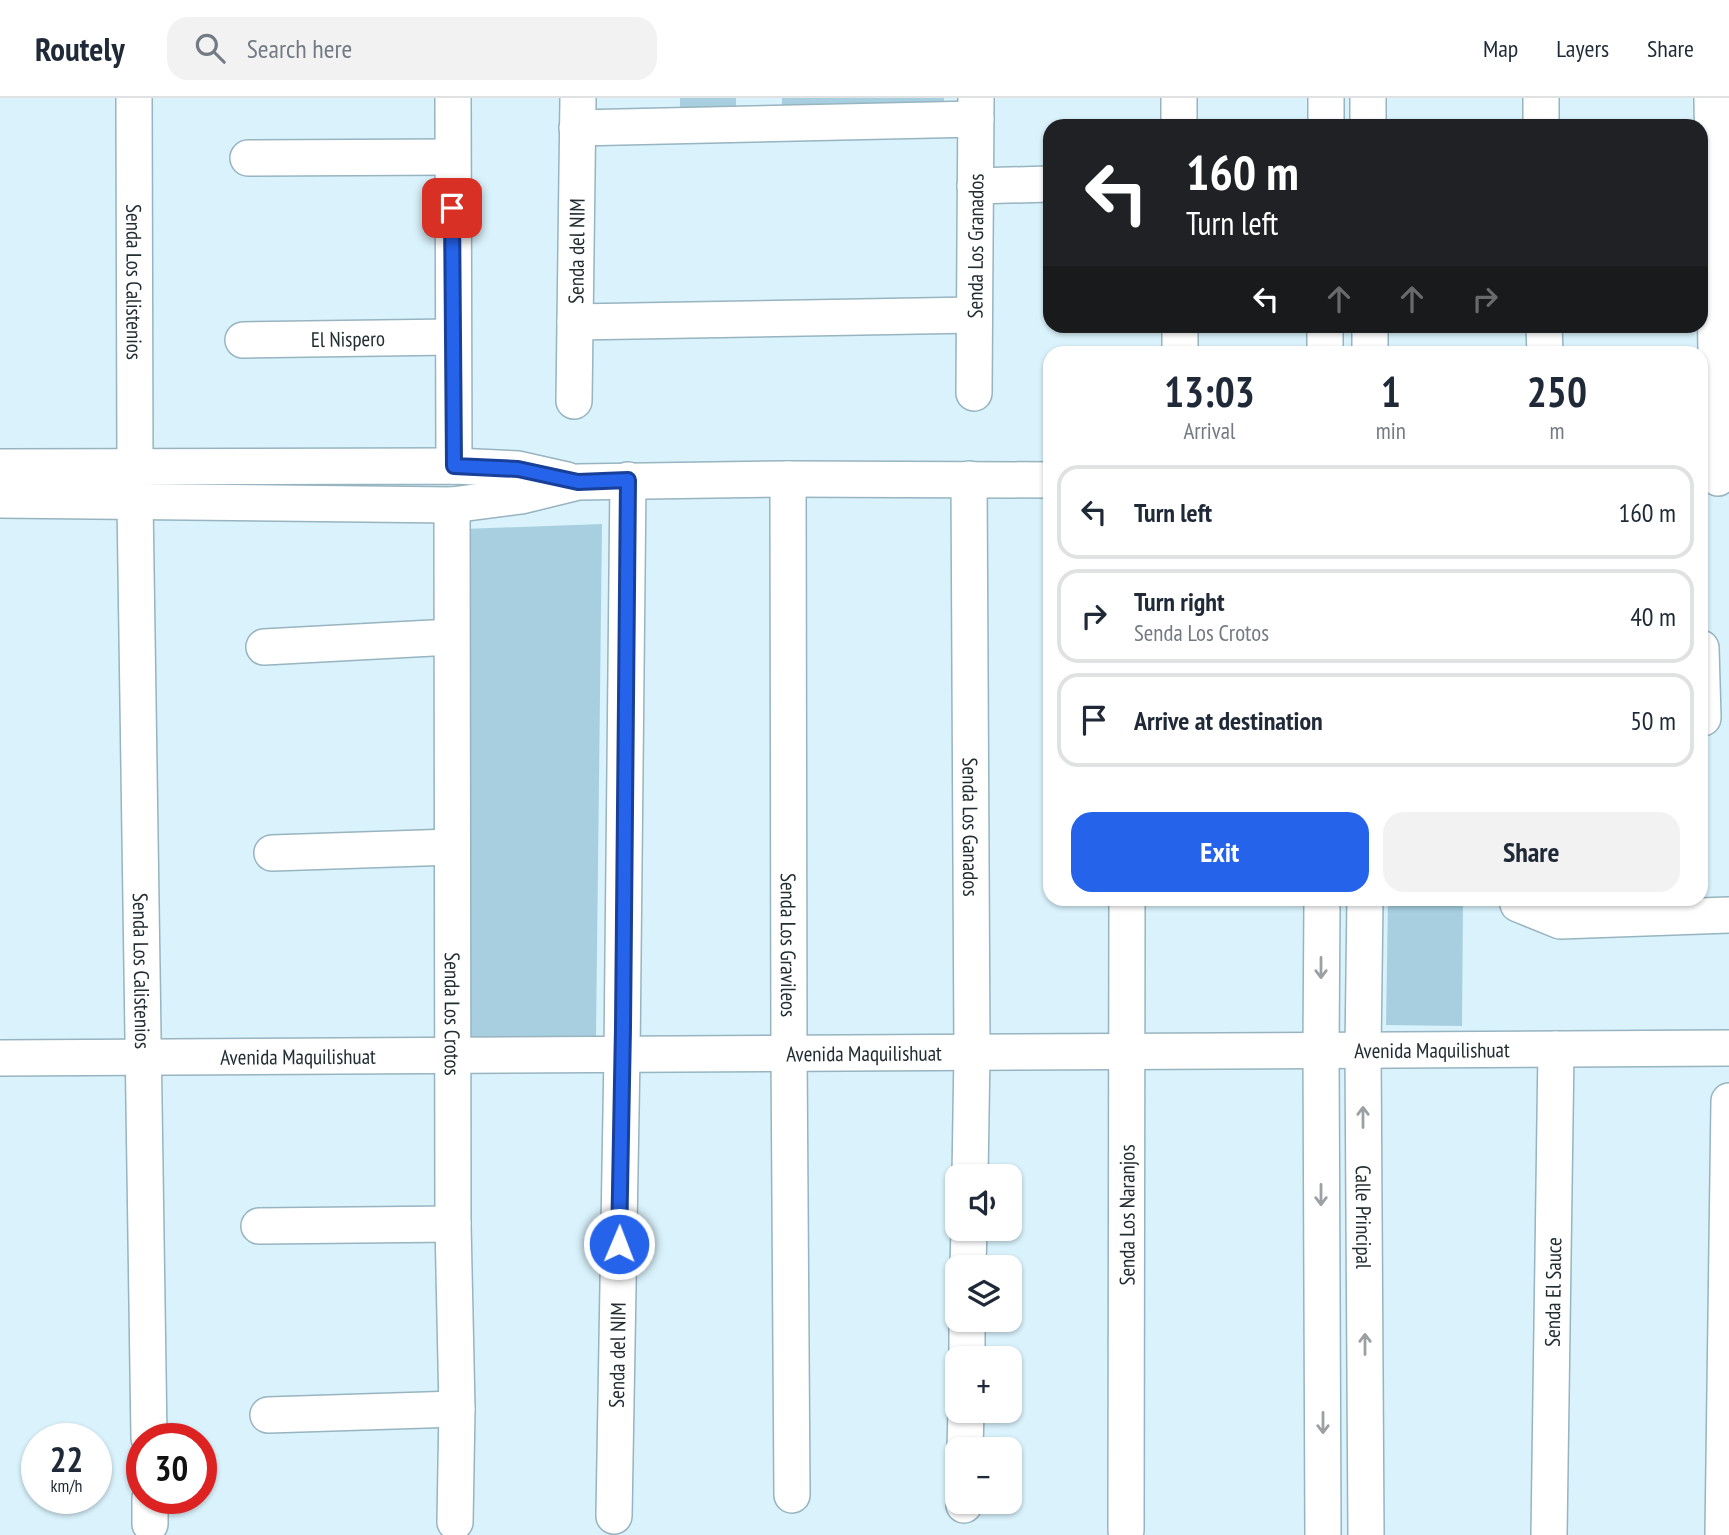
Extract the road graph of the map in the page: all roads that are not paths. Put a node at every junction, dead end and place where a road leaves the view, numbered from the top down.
1 (134, 98) edge
2 (453, 98) edge
3 (1179, 98) edge
4 (1326, 98) edge
5 (1368, 98) edge
6 (1541, 98) edge
7 (1712, 98) edge
8 (976, 109) edge
9 (770, 111) edge
10 (578, 113) edge
11 (1179, 119) edge
12 (1326, 119) edge
13 (1368, 119) edge
14 (1541, 119) edge
15 (452, 157) junction
16 (248, 158) dead end
17 (1043, 184) edge
18 (975, 186) junction
19 (974, 315) junction
20 (575, 322) junction
21 (452, 337) junction
22 (243, 340) dead end
23 (974, 394) dead end
24 (575, 401) dead end
25 (135, 466) junction
26 (454, 466) junction
27 (0, 467) edge
28 (1716, 478) edge
29 (788, 479) junction
30 (969, 479) junction
31 (628, 480) junction
32 (1043, 480) edge
33 (578, 482) junction
34 (0, 500) edge
35 (135, 502) junction
36 (452, 505) junction
37 (451, 637) junction
38 (264, 647) dead end
39 (1708, 697) edge
40 (1711, 718) edge
41 (452, 848) junction
42 (272, 853) dead end
43 (1127, 906) edge
44 (1322, 906) edge
45 (1365, 906) edge
46 (1526, 906) edge
47 (1729, 915) edge
48 (1729, 1048) edge
49 (1556, 1049) junction
50 (1321, 1050) junction
51 (1363, 1050) junction
52 (1127, 1051) junction
53 (972, 1052) junction
54 (789, 1053) junction
55 (453, 1054) junction
56 (622, 1054) junction
57 (144, 1056) junction
58 (0, 1058) edge
59 (1729, 1101) edge
60 (970, 1164) edge
61 (453, 1224) junction
62 (259, 1226) dead end
63 (457, 1409) junction
64 (268, 1415) dead end
65 (149, 1423) edge
66 (792, 1495) dead end
67 (614, 1516) dead end
68 (455, 1522) dead end
69 (1126, 1530) dead end
70 (1323, 1535) edge
71 (1366, 1535) edge
72 (1549, 1535) edge
73 (1723, 1535) edge

1 - 25 street, Senda Los Calistenios
2 - 15 street
3 - 11 street
4 - 12 street
5 - 13 street
6 - 14 street
7 - 28 street
8 - 9 street
8 - 18 street, Senda Los Granados
9 - 10 street
10 - 20 street, Senda del NIM
15 - 16 street
15 - 21 street
17 - 18 street
18 - 19 street, Senda Los Granados
19 - 20 street
19 - 23 street, Senda Los Granados
20 - 24 street, Senda del NIM
21 - 22 street, El Nispero
21 - 26 street
25 - 26 street
25 - 27 street
26 - 33 street
29 - 30 street
29 - 31 street
29 - 54 street, Senda Los Gravileos
30 - 32 street
30 - 53 street, Senda Los Ganados
31 - 33 street
31 - 56 street, Senda del NIM
33 - 36 street
34 - 35 street
35 - 36 street
35 - 57 street, Senda Los Calistenios
36 - 37 street, Senda Los Crotos
37 - 38 street
37 - 41 street, Senda Los Crotos
39 - 40 street
41 - 42 street
41 - 55 street, Senda Los Crotos
43 - 52 street, Senda Los Naranjos
44 -> 50 street, Calle Principal
45 - 51 street, Calle Principal
46 - 47 street
48 - 49 street, Avenida Maquilishuat
49 - 51 street, Avenida Maquilishuat
49 - 72 street, Senda El Sauce
50 - 51 street, Avenida Maquilishuat
50 - 52 street, Avenida Maquilishuat
50 -> 70 street, Calle Principal
71 -> 51 street, Calle Principal
52 - 53 street, Avenida Maquilishuat
52 - 69 street, Senda Los Naranjos
53 - 54 street, Avenida Maquilishuat
53 - 60 street, Senda Los Ganados
54 - 56 street, Avenida Maquilishuat
54 - 66 street, Senda Los Gravileos
55 - 56 street, Avenida Maquilishuat
55 - 57 street, Avenida Maquilishuat
55 - 61 street, Senda Los Crotos
56 - 67 street, Senda del NIM
57 - 58 street, Avenida Maquilishuat
57 - 65 street, Senda Los Calistenios
59 - 73 street
61 - 62 street
61 - 63 street, Senda Los Crotos
63 - 64 street
63 - 68 street, Senda Los Crotos

